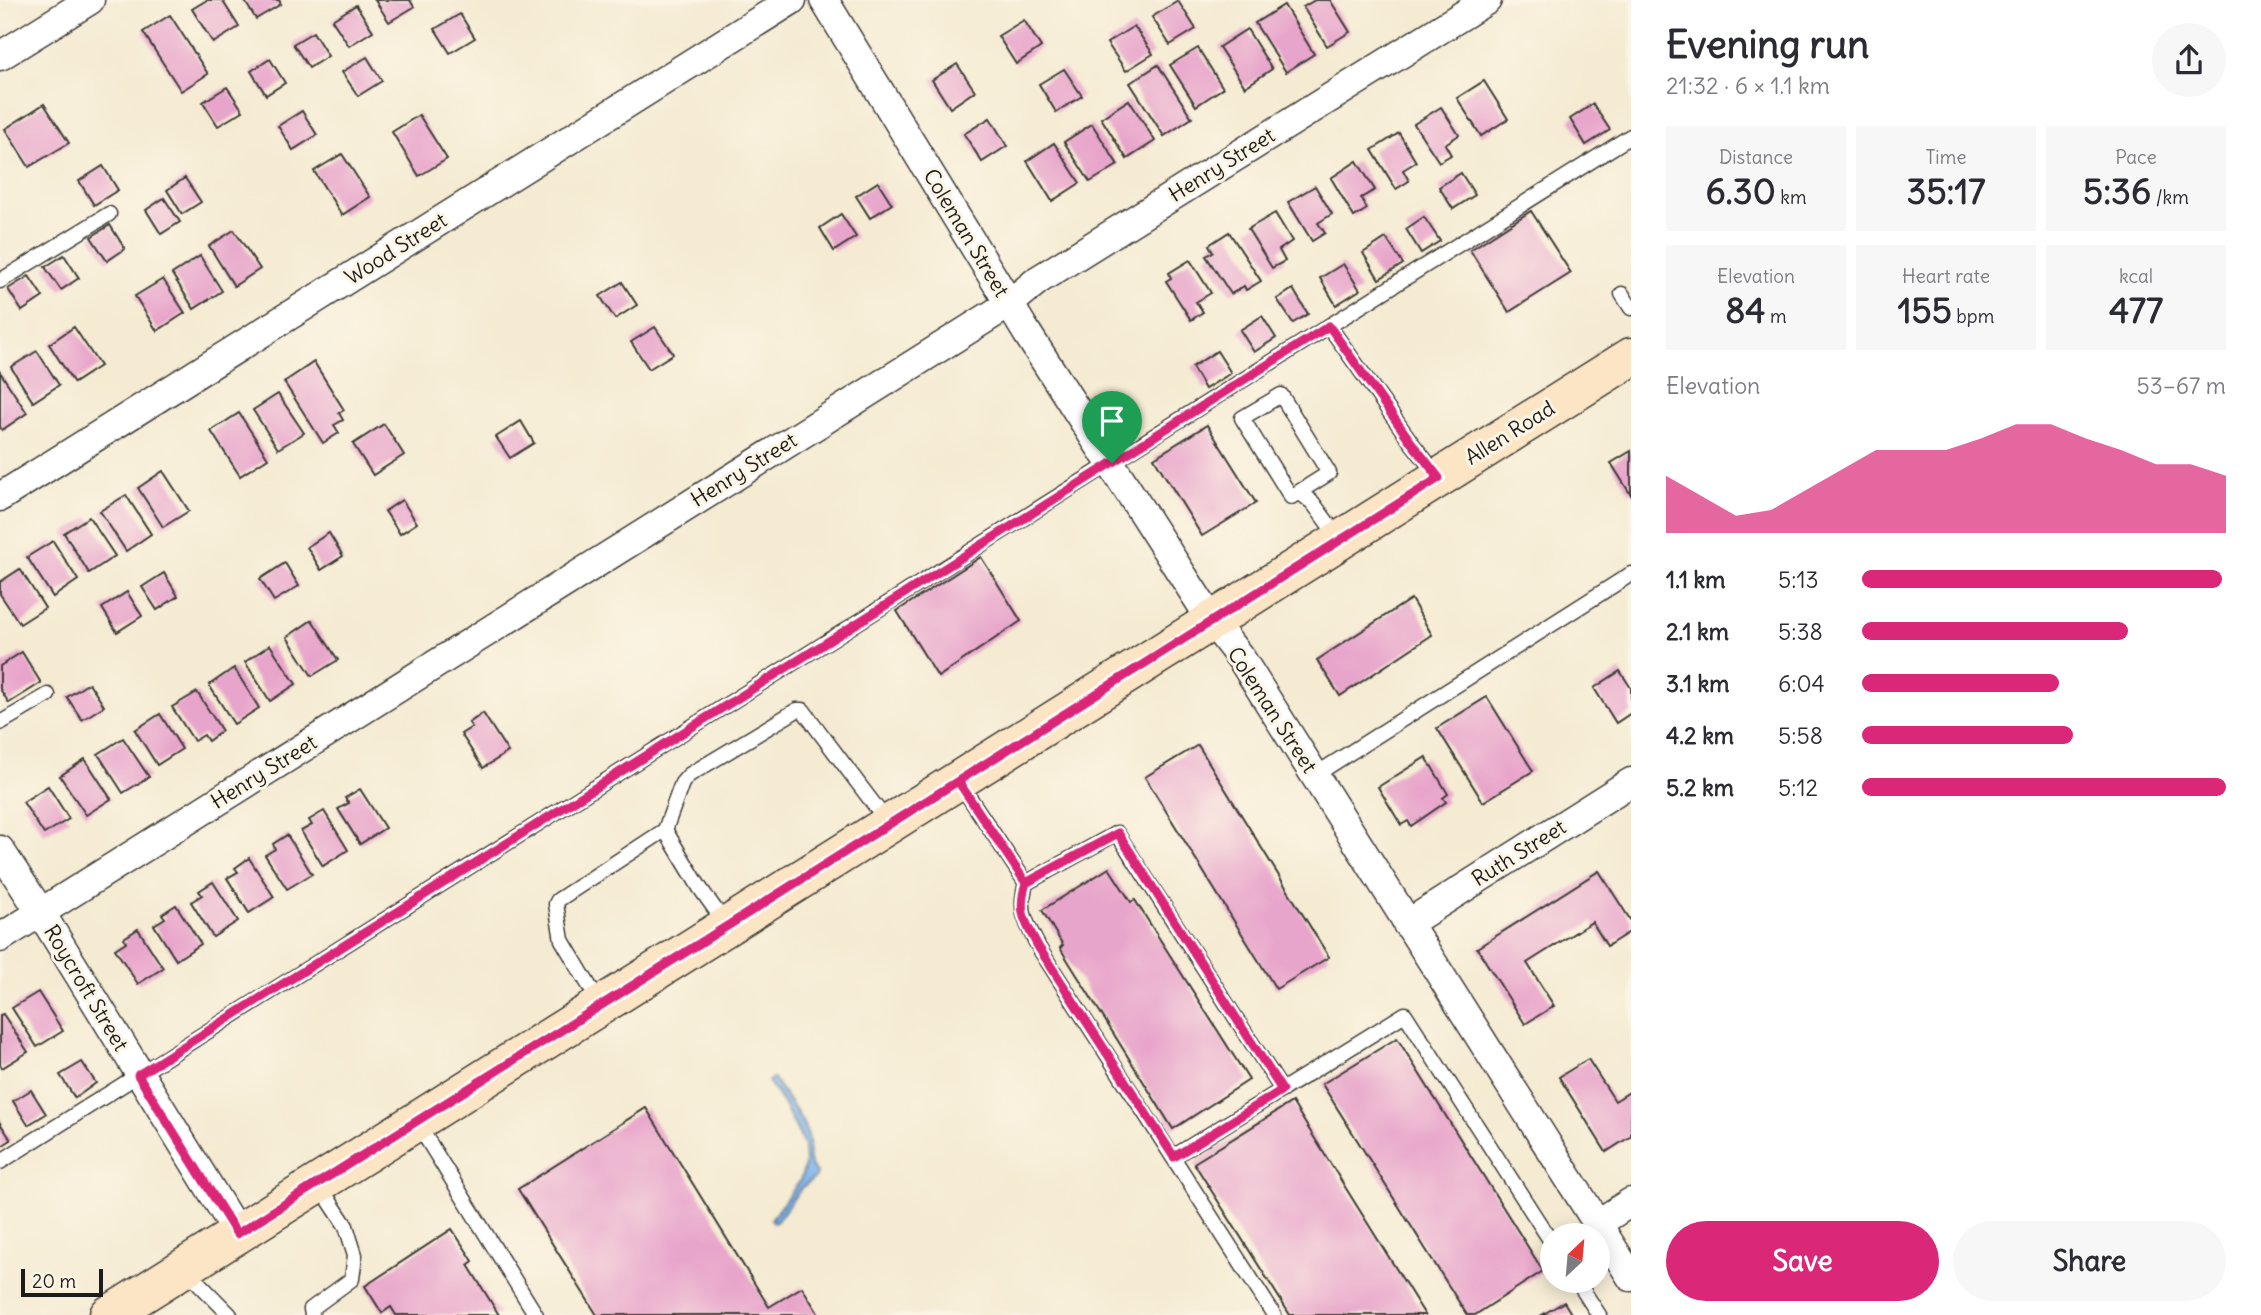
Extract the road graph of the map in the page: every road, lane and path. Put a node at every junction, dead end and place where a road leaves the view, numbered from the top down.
1 (90, 0) edge
2 (792, 0) edge
3 (824, 0) edge
4 (1487, 0) edge
5 (0, 57) edge
6 (1631, 136) edge
7 (108, 214) dead end
8 (0, 281) edge
9 (1622, 294) dead end
10 (1009, 304) junction
11 (1631, 308) edge
12 (1329, 326) junction
13 (1631, 357) edge
14 (1112, 463) junction
15 (1439, 478) junction
16 (1299, 492) junction
17 (0, 497) edge
18 (1340, 541) junction
19 (1631, 574) edge
20 (1212, 621) junction
21 (48, 695) dead end
22 (0, 723) edge
23 (1315, 775) junction
24 (958, 781) junction
25 (1631, 782) edge
26 (889, 824) junction
27 (665, 830) junction
28 (0, 850) edge
29 (1026, 883) junction
30 (41, 913) junction
31 (1408, 923) junction
32 (727, 926) junction
33 (0, 938) edge
34 (601, 1005) junction
35 (138, 1075) junction
36 (1282, 1090) junction
37 (416, 1122) junction
38 (1174, 1157) junction
39 (0, 1162) edge
40 (318, 1184) junction
41 (1631, 1202) edge
42 (1596, 1223) edge
43 (1599, 1223) edge
44 (1540, 1224) edge
45 (237, 1234) junction
46 (1610, 1244) edge
47 (184, 1268) junction
48 (1631, 1277) edge
49 (1584, 1293) edge
50 (120, 1312) edge
51 (230, 1315) edge
52 (312, 1315) edge
53 (536, 1315) edge
54 (1274, 1315) edge
55 (1598, 1315) edge

1 - 5 street
2 - 17 street, Wood Street
3 - 10 street, Coleman Street
4 - 10 street, Henry Street
6 - 12 lane
7 - 8 lane
9 - 11 lane
10 - 14 street, Coleman Street
10 - 30 street, Henry Street
12 - 14 lane
12 - 15 lane
13 - 15 main road, Allen Road
14 - 20 street, Coleman Street
14 - 35 lane
15 - 18 main road, Allen Road
16 - 16 lane
16 - 18 lane
18 - 20 main road, Allen Road
19 - 23 lane
20 - 23 street, Coleman Street
20 - 24 main road, Allen Road
21 - 22 lane
23 - 31 street, Coleman Street
24 - 26 main road, Allen Road
24 - 29 lane
25 - 31 street, Ruth Street
26 - 27 lane
26 - 32 main road, Allen Road
27 - 32 lane
27 - 34 lane
28 - 30 street, Roycroft Street
29 - 36 lane
29 - 38 lane
30 - 33 street, Henry Street
30 - 35 street, Roycroft Street
31 - 42 street, Coleman Street
32 - 34 main road, Allen Road
34 - 37 main road, Allen Road
35 - 39 lane
35 - 45 street, Roycroft Street
36 - 38 lane
36 - 44 lane
37 - 40 main road, Allen Road
37 - 53 lane
38 - 54 lane
40 - 45 main road, Allen Road
40 - 52 lane
41 - 43 street
45 - 47 main road, Allen Road
46 - 48 street, Coleman Street
47 - 50 main road, Allen Road
47 - 51 lane
49 - 55 lane

